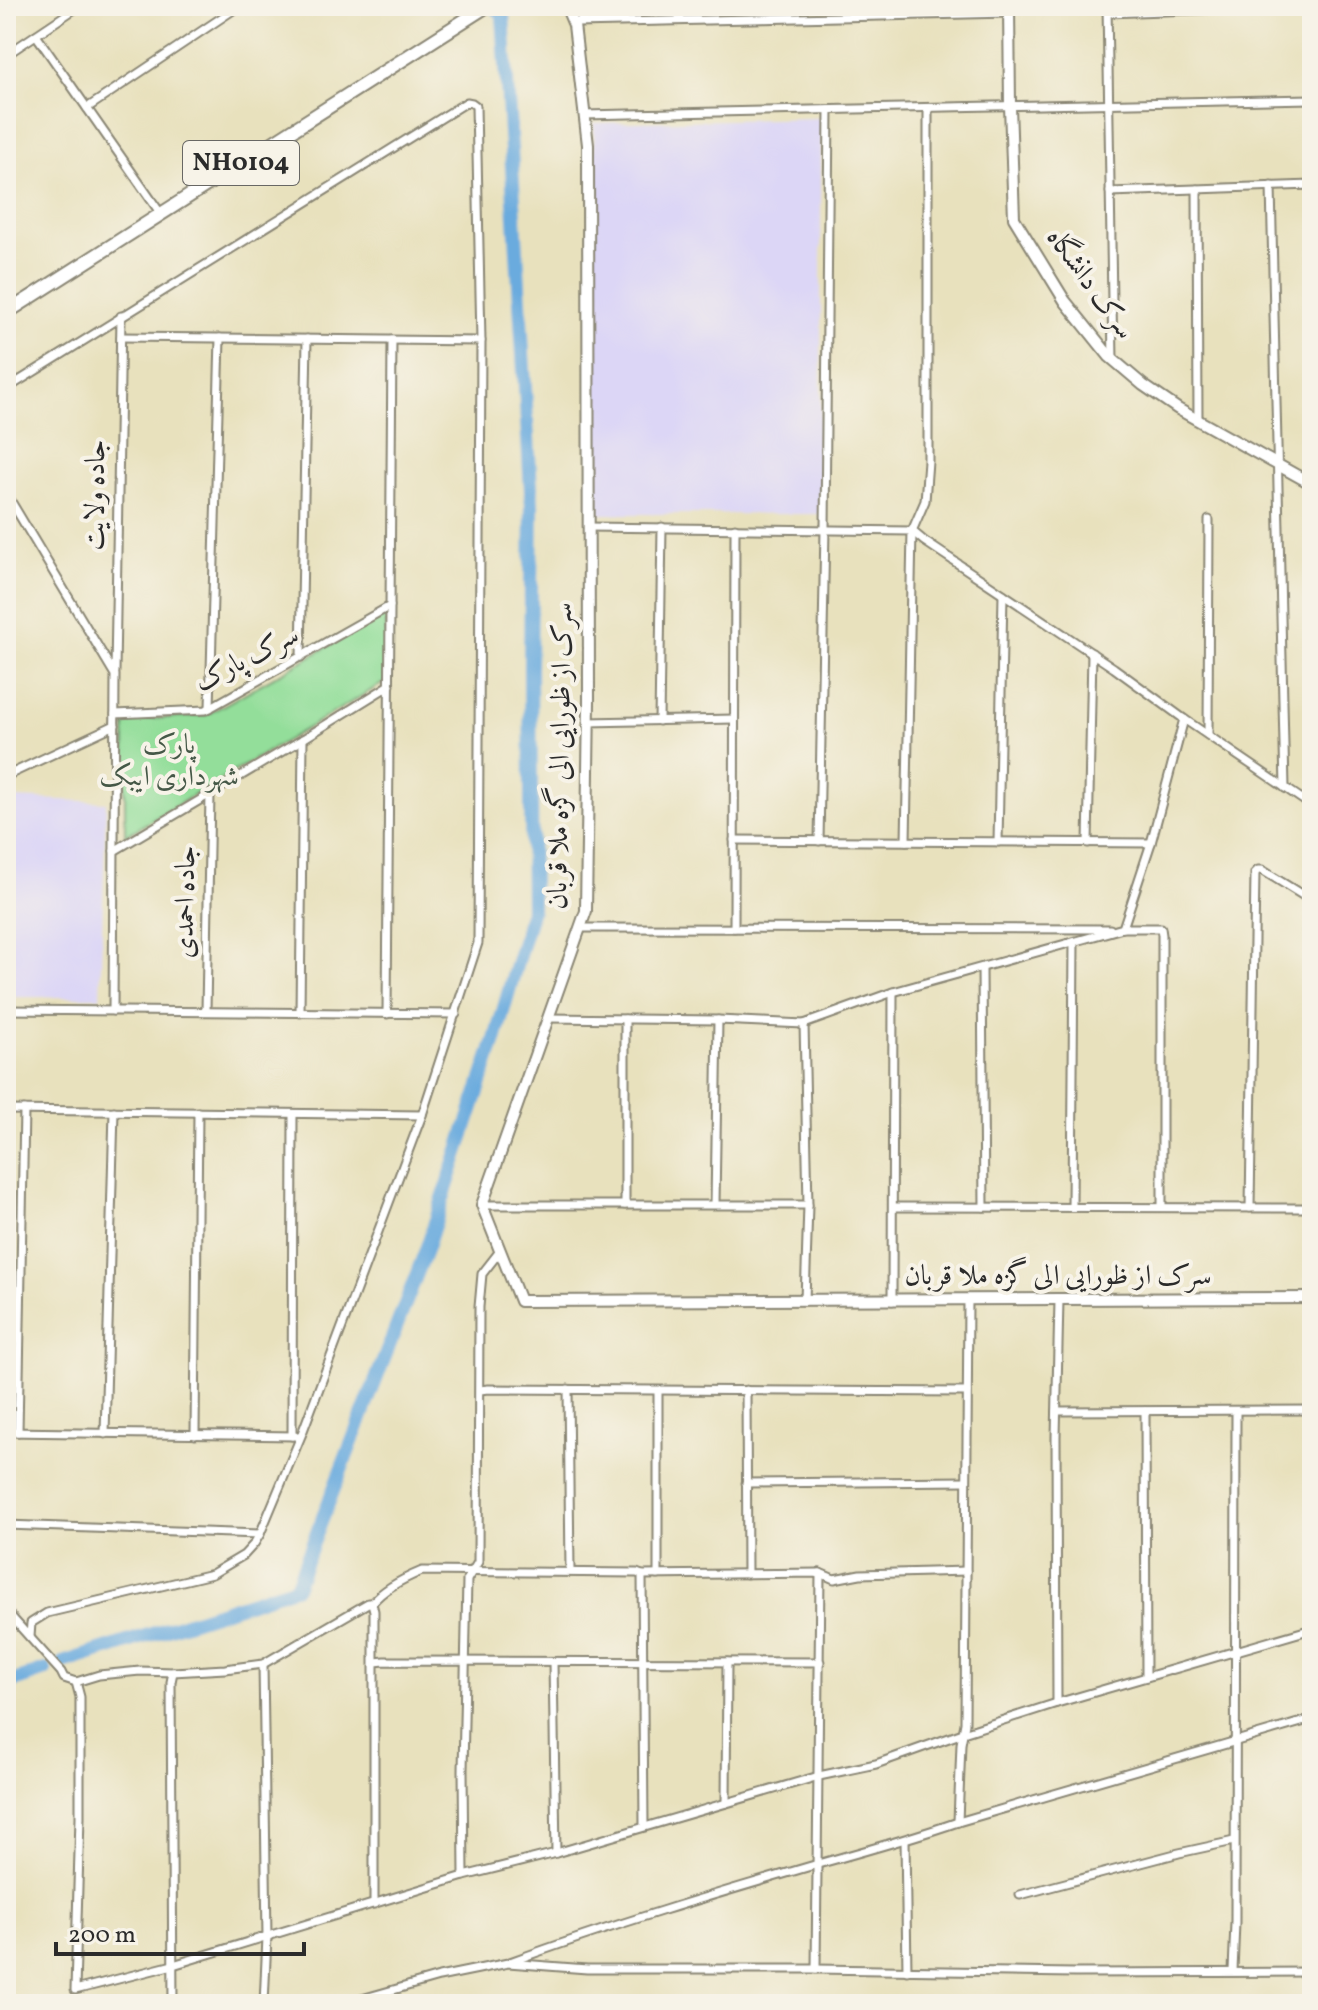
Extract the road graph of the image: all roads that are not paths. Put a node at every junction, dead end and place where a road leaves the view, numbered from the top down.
1 (79, 6) edge
2 (239, 6) edge
3 (566, 6) edge
4 (603, 6) edge
5 (914, 6) edge
6 (1283, 6) edge
7 (1312, 6) edge
8 (1191, 8) edge
9 (481, 9) edge
10 (1009, 10) edge
11 (1107, 10) edge
12 (914, 16) junction
13 (576, 24) junction
14 (36, 35) junction
15 (6, 55) edge
16 (1312, 99) edge
17 (1109, 104) junction
18 (1010, 106) junction
19 (87, 108) junction
20 (928, 108) junction
21 (829, 110) junction
22 (584, 115) junction
23 (1312, 185) edge
24 (1271, 186) junction
25 (1197, 189) junction
26 (1110, 192) junction
27 (161, 214) junction
28 (6, 292) edge
29 (11, 310) edge
30 (121, 316) junction
31 (121, 337) junction
32 (220, 338) junction
33 (307, 339) junction
34 (392, 340) junction
35 (481, 341) junction
36 (1113, 360) junction
37 (6, 389) edge
38 (1198, 420) junction
39 (1277, 464) junction
40 (1312, 484) edge
41 (6, 493) edge
42 (1209, 520) dead end
43 (588, 527) junction
44 (662, 527) junction
45 (735, 528) junction
46 (825, 529) junction
47 (912, 531) junction
48 (1003, 594) junction
49 (390, 606) junction
50 (1092, 653) junction
51 (301, 657) junction
52 (115, 675) junction
53 (390, 685) junction
54 (210, 708) junction
55 (115, 714) junction
56 (734, 719) junction
57 (1184, 719) junction
58 (659, 721) junction
59 (588, 722) junction
60 (115, 725) junction
61 (1208, 735) junction
62 (303, 739) junction
63 (6, 776) edge
64 (1285, 788) junction
65 (210, 794) junction
66 (1312, 806) edge
67 (734, 840) junction
68 (819, 841) junction
69 (906, 841) junction
70 (998, 842) junction
71 (1088, 843) junction
72 (1151, 843) junction
73 (114, 851) junction
74 (1312, 901) edge
75 (580, 928) junction
76 (734, 928) junction
77 (1120, 928) junction
78 (1074, 942) junction
79 (982, 968) junction
80 (893, 992) junction
81 (6, 1010) edge
82 (113, 1011) junction
83 (206, 1011) junction
84 (300, 1013) junction
85 (387, 1014) junction
86 (456, 1014) junction
87 (548, 1018) junction
88 (625, 1019) junction
89 (718, 1020) junction
90 (804, 1024) junction
91 (6, 1110) edge
92 (24, 1110) junction
93 (114, 1111) junction
94 (198, 1112) junction
95 (293, 1114) junction
96 (422, 1115) junction
97 (715, 1204) junction
98 (482, 1205) junction
99 (625, 1205) junction
100 (808, 1205) junction
101 (893, 1207) junction
102 (984, 1207) junction
103 (1072, 1207) junction
104 (1162, 1207) junction
105 (1250, 1208) junction
106 (1312, 1208) edge
107 (500, 1251) junction
108 (1312, 1298) edge
109 (968, 1300) junction
110 (1059, 1300) junction
111 (805, 1301) junction
112 (892, 1301) junction
113 (568, 1389) junction
114 (480, 1390) junction
115 (746, 1390) junction
116 (658, 1391) junction
117 (967, 1392) junction
118 (1312, 1410) edge
119 (1057, 1411) junction
120 (1145, 1411) junction
121 (1236, 1411) junction
122 (6, 1432) edge
123 (18, 1432) junction
124 (105, 1434) junction
125 (195, 1435) junction
126 (292, 1436) junction
127 (301, 1436) junction
128 (966, 1481) junction
129 (746, 1483) junction
130 (6, 1525) edge
131 (260, 1534) junction
132 (570, 1571) junction
133 (966, 1571) junction
134 (473, 1572) junction
135 (820, 1573) junction
136 (747, 1574) junction
137 (642, 1575) junction
138 (658, 1575) junction
139 (372, 1603) junction
140 (6, 1611) edge
141 (1312, 1629) edge
142 (30, 1637) junction
143 (1236, 1651) junction
144 (465, 1661) junction
145 (375, 1662) junction
146 (553, 1662) junction
147 (643, 1662) junction
148 (727, 1662) junction
149 (820, 1662) junction
150 (263, 1664) junction
151 (173, 1672) junction
152 (1146, 1677) junction
153 (76, 1682) junction
154 (1057, 1703) junction
155 (1312, 1719) edge
156 (963, 1733) junction
157 (1234, 1741) junction
158 (819, 1776) junction
159 (726, 1803) junction
160 (958, 1822) junction
161 (644, 1826) junction
162 (905, 1840) junction
163 (1234, 1841) junction
164 (556, 1853) junction
165 (818, 1864) junction
166 (464, 1876) junction
167 (1020, 1895) dead end
168 (374, 1904) junction
169 (267, 1937) junction
170 (508, 1963) junction
171 (173, 1965) junction
172 (816, 1969) junction
173 (907, 1971) junction
174 (1233, 1971) junction
175 (1312, 1972) edge
176 (173, 2004) edge
177 (264, 2004) edge
178 (344, 2004) edge

1 - 14 street
2 - 19 street
3 - 13 street, سرک از ظورایی الی گزه ملا قربان
4 - 13 street
5 - 12 street
6 - 7 street
6 - 8 street
8 - 11 street
9 - 27 highway, NH0104
10 - 12 street
10 - 18 street, سرک دانشگاه
11 - 17 street
12 - 13 street
13 - 22 street, سرک از ظورایی الی گزه ملا قربان
14 - 15 street
14 - 19 street
16 - 17 street
17 - 18 street
17 - 26 street
18 - 20 street
18 - 36 street, سرک دانشگاه
19 - 27 street
20 - 21 street
20 - 47 street
21 - 22 street
21 - 46 street
22 - 43 street, سرک از ظورایی الی گزه ملا قربان
23 - 24 street
24 - 25 street
24 - 39 street
25 - 26 street
25 - 38 street
26 - 36 street
27 - 29 highway, NH0104
28 - 29 street
30 - 31 street, جاده ولایت
30 - 35 street
30 - 37 street
31 - 32 street
31 - 52 street, جاده ولایت
32 - 33 street
32 - 54 street
33 - 34 street
33 - 51 street
34 - 35 street
34 - 49 street
35 - 86 street
36 - 38 street, سرک دانشگاه
38 - 39 street, سرک دانشگاه
39 - 40 street, سرک دانشگاه
39 - 64 street
41 - 52 street, جاده ولایت
42 - 61 street
43 - 44 street
43 - 59 street, سرک از ظورایی الی گزه ملا قربان
44 - 45 street
44 - 58 street
45 - 46 street
45 - 56 street
46 - 47 street
46 - 68 street
47 - 48 street
47 - 69 street
48 - 50 street
48 - 70 street
49 - 51 street, سرک پارک
49 - 53 street
50 - 57 street
50 - 71 street
51 - 54 street, سرک پارک
52 - 55 street, جاده ولایت
53 - 62 street
53 - 85 street
54 - 55 street, سرک پارک
55 - 60 street, جاده ولایت
56 - 58 street
56 - 67 street
57 - 61 street
57 - 72 street
58 - 59 street
59 - 75 street, سرک از ظورایی الی گزه ملا قربان
60 - 63 street
60 - 73 street, جاده ولایت
61 - 64 street
62 - 65 street
62 - 84 street
64 - 66 street
65 - 73 street
65 - 83 street, جاده احمدی
67 - 68 street
67 - 76 street
68 - 69 street
69 - 70 street
70 - 71 street
71 - 72 street
72 - 77 street
73 - 82 street, جاده ولایت
74 - 105 street
75 - 76 street
75 - 87 street, سرک از ظورایی الی گزه ملا قربان
76 - 77 street
77 - 78 street
77 - 104 street
78 - 79 street
78 - 103 street
79 - 80 street
79 - 102 street
80 - 90 street
80 - 101 street
81 - 82 street
82 - 83 street
83 - 84 street
84 - 85 street
85 - 86 street
86 - 96 street
87 - 88 street
87 - 98 street, سرک از ظورایی الی گزه ملا قربان
88 - 89 street
88 - 99 street
89 - 90 street
89 - 97 street
90 - 100 street
91 - 92 street
92 - 93 street
92 - 123 street
93 - 94 street
93 - 124 street
94 - 95 street
94 - 125 street
95 - 96 street
95 - 126 street
96 - 127 street
97 - 99 street
97 - 100 street
98 - 99 street
98 - 107 street, سرک از ظورایی الی گزه ملا قربان
100 - 111 street
101 - 102 street
101 - 112 street
102 - 103 street
103 - 104 street
104 - 105 street
105 - 106 street
107 - 111 street, سرک از ظورایی الی گزه ملا قربان
107 - 114 street
108 - 110 street, سرک از ظورایی الی گزه ملا قربان
109 - 110 street, سرک از ظورایی الی گزه ملا قربان
109 - 112 street, سرک از ظورایی الی گزه ملا قربان
109 - 117 street
110 - 119 street
111 - 112 street, سرک از ظورایی الی گزه ملا قربان
113 - 114 street
113 - 116 street
113 - 132 street
114 - 134 street
115 - 116 street
115 - 117 street
115 - 129 street
116 - 138 street
117 - 128 street
118 - 121 street
119 - 120 street
119 - 154 street
120 - 121 street
120 - 152 street
121 - 143 street
122 - 123 street
123 - 124 street
124 - 125 street
125 - 126 street
126 - 127 street
127 - 131 street
128 - 129 street
128 - 133 street
129 - 136 street
130 - 131 street
131 - 142 street
132 - 134 street
132 - 137 street
133 - 135 street
133 - 156 street
134 - 139 street
134 - 144 street
135 - 136 street
135 - 149 street
136 - 138 street
137 - 138 street
137 - 147 street
139 - 145 street
139 - 150 street
140 - 142 street
141 - 143 street
142 - 153 street
143 - 152 street
143 - 157 street
144 - 145 street
144 - 146 street
144 - 166 street
145 - 168 street
146 - 147 street
146 - 164 street
147 - 148 street
147 - 161 street
148 - 149 street
148 - 159 street
149 - 158 street
150 - 151 street
150 - 169 street
151 - 153 street
151 - 171 street
152 - 154 street
153 - 171 street
154 - 156 street
155 - 157 street
156 - 158 street
156 - 160 street
157 - 160 street
157 - 163 street
158 - 159 street
158 - 165 street
159 - 161 street
160 - 162 street
161 - 164 street
162 - 165 street
162 - 173 street
163 - 167 street
163 - 174 street
164 - 166 street
165 - 170 street
165 - 172 street
166 - 168 street
168 - 169 street
169 - 171 street
169 - 177 street
170 - 172 street
170 - 178 street
171 - 176 street
172 - 173 street
173 - 174 street
174 - 175 street

